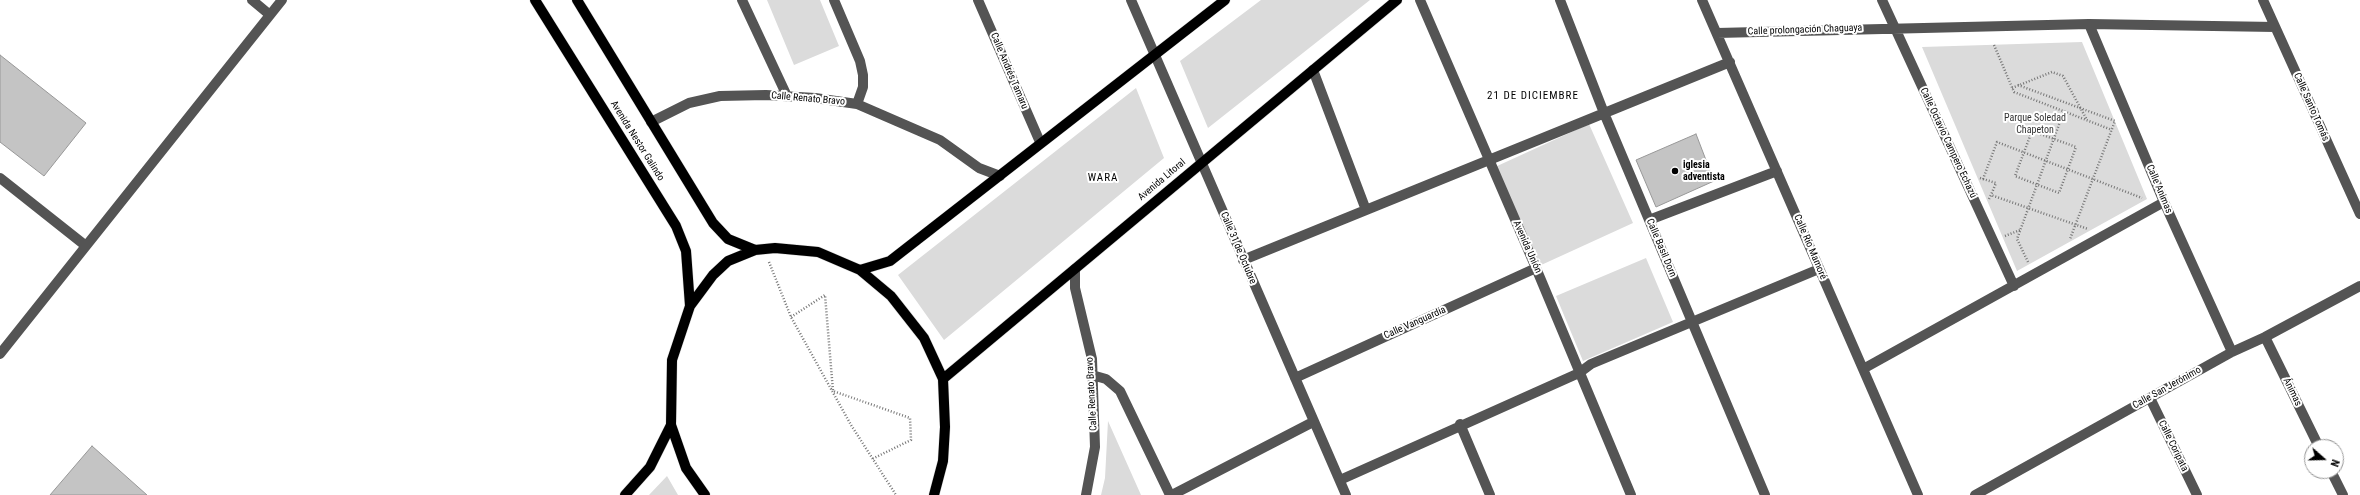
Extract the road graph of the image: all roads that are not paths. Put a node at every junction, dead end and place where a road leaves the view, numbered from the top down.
1 (252, 0) edge
2 (282, 0) edge
3 (535, 0) edge
4 (577, 0) edge
5 (742, 0) edge
6 (834, 0) edge
7 (978, 0) edge
8 (1131, 0) edge
9 (1226, 0) edge
10 (1397, 0) edge
11 (1420, 0) edge
12 (1560, 0) edge
13 (1702, 0) edge
14 (1882, 0) edge
15 (2263, 0) edge
16 (270, 15) junction
17 (2089, 24) junction
18 (1894, 27) junction
19 (2275, 27) junction
20 (1717, 33) junction
21 (1154, 55) junction
22 (1730, 62) junction
23 (1313, 70) junction
24 (787, 96) junction
25 (857, 104) junction
26 (1604, 113) junction
27 (651, 122) junction
28 (1040, 142) junction
29 (1489, 160) junction
30 (1203, 162) junction
31 (1777, 171) junction
32 (1000, 176) junction
33 (0, 178) edge
34 (2164, 202) junction
35 (1366, 210) junction
36 (2360, 214) edge
37 (1649, 220) junction
38 (86, 246) junction
39 (759, 250) junction
40 (1243, 260) junction
41 (1536, 268) junction
42 (1074, 269) junction
43 (1819, 269) junction
44 (860, 270) junction
45 (2014, 286) junction
46 (2360, 286) edge
47 (690, 306) junction
48 (1692, 321) junction
49 (2264, 337) junction
50 (2232, 352) junction
51 (0, 354) edge
52 (1863, 369) junction
53 (1579, 373) junction
54 (1092, 375) junction
55 (1295, 378) junction
56 (943, 379) junction
57 (2150, 398) junction
58 (1313, 422) junction
59 (1460, 424) junction
60 (671, 425) junction
61 (2315, 439) edge
62 (2335, 479) edge
63 (1340, 480) junction
64 (625, 495) edge
65 (705, 495) edge
66 (934, 495) edge
67 (1086, 495) edge
68 (1171, 495) edge
69 (1346, 495) edge
70 (1490, 495) edge
71 (1631, 495) edge
72 (1765, 495) edge
73 (1918, 495) edge
74 (1975, 495) edge
75 (2197, 495) edge
76 (2343, 495) edge

1 - 16 street
2 - 16 street
3 - 47 main road, Avenida Nestor Galindo
4 - 27 main road
5 - 24 street
6 - 25 street
7 - 28 street, Calle Andrés Tamaru
8 - 21 street, Calle 31 de Octubre
9 - 21 main road
10 - 23 main road, Avenida Litoral
11 - 29 street, Avenida Unión
12 - 26 street, Calle Basil Dorn
13 - 20 street, Calle Río Mamoré
14 - 18 street, Calle Octavio Campero Echazú
15 - 19 street, Calle Santo Tomás
16 - 38 street
17 - 18 street, Calle prolongación Chaguaya
17 - 19 street, Calle prolongación Chaguaya
17 - 34 street, Calle Animas
18 - 20 street, Calle prolongación Chaguaya
18 - 45 street, Calle Octavio Campero Echazú
19 - 36 street, Calle Santo Tomás
20 - 22 street, Calle Río Mamoré
21 - 28 main road
21 - 30 street, Calle 31 de Octubre
22 - 26 street
22 - 31 street, Calle Río Mamoré
23 - 30 main road, Avenida Litoral
23 - 35 street
24 - 25 street, Calle Renato Bravo
24 - 27 street, Calle Renato Bravo
25 - 32 street, Calle Renato Bravo
26 - 29 street
26 - 37 street, Calle Basil Dorn
27 - 39 main road
28 - 32 main road
29 - 35 street
29 - 41 street, Avenida Unión
30 - 40 street, Calle 31 de Octubre
30 - 42 main road, Avenida Litoral
31 - 37 street
31 - 43 street, Calle Río Mamoré
32 - 44 main road
33 - 38 street
34 - 45 street
34 - 50 street, Calle Animas
35 - 40 street
37 - 48 street, Calle Basil Dorn
38 - 51 street
39 - 44 main road
39 - 47 main road
40 - 55 street, Calle 31 de Octubre
41 - 53 street, Avenida Unión
41 - 55 street, Calle Vanguardia
42 - 54 street, Calle Renato Bravo
42 - 56 main road, Avenida Litoral
43 - 48 street
43 - 52 street, Calle Río Mamoré
44 - 56 main road
45 - 52 street
46 - 49 street, Calle San Jerónimo
47 - 60 main road
48 - 53 street
48 - 72 street, Calle Basil Dorn
49 - 50 street, Calle San Jerónimo
49 - 61 street, Ánimas
50 - 57 street, Calle San Jerónimo
52 - 73 street, Calle Río Mamoré
53 - 59 street
53 - 71 street, Avenida Unión
54 - 67 street, Calle Renato Bravo
54 - 68 street
55 - 58 street, Calle 31 de Octubre
56 - 66 main road
57 - 74 street, Calle San Jerónimo
57 - 75 street, Calle Coripata
58 - 63 street, Calle 31 de Octubre
58 - 68 street
59 - 63 street
59 - 70 street
60 - 64 main road
60 - 65 main road
62 - 76 street
63 - 69 street, Calle 31 de Octubre

